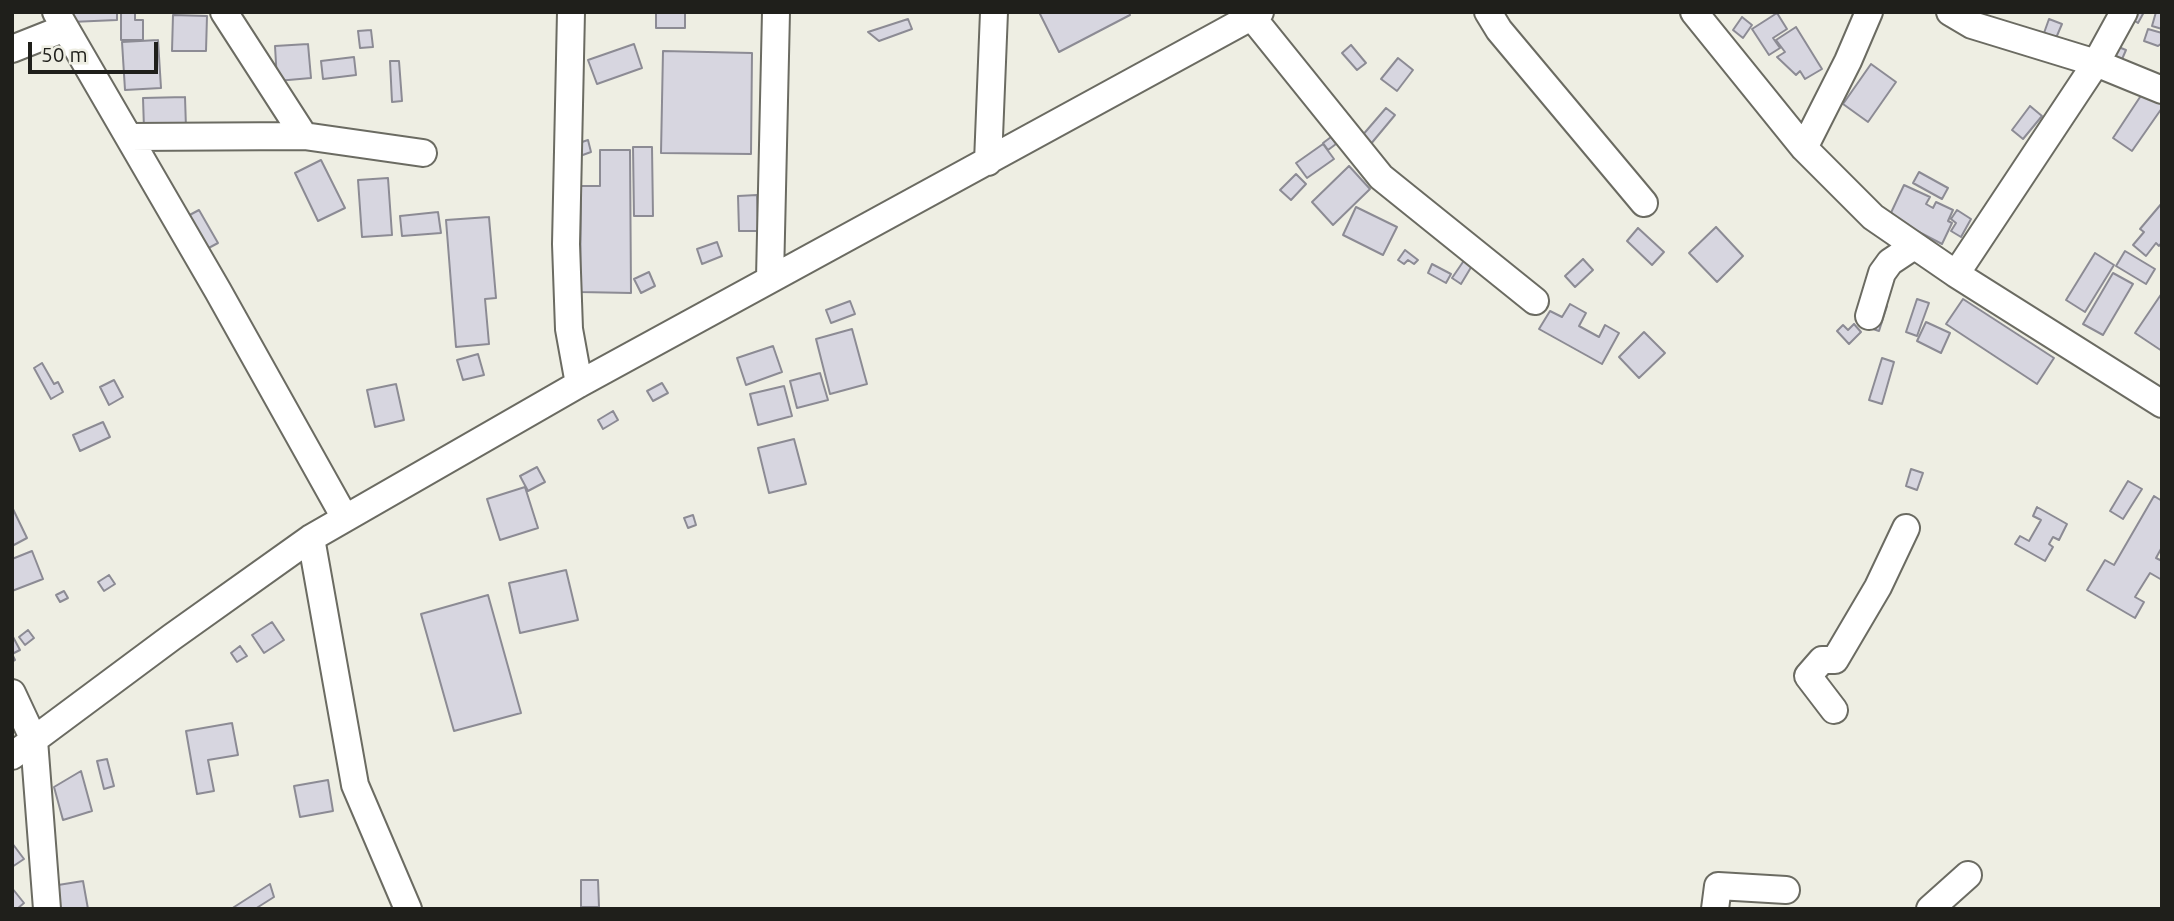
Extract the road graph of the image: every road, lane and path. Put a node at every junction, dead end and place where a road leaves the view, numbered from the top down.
1 (224, 12) edge
2 (571, 12) edge
3 (776, 12) edge
4 (994, 12) edge
5 (1488, 12) edge
6 (1693, 12) edge
7 (1869, 12) edge
8 (1950, 12) edge
9 (2124, 12) edge
10 (1256, 14) edge
11 (60, 20) edge
12 (12, 50) edge
13 (2096, 63) junction
14 (2162, 90) edge
15 (304, 136) junction
16 (129, 137) junction
17 (1804, 148) junction
18 (423, 153) dead end
19 (988, 162) junction
20 (1644, 203) dead end
21 (1914, 246) junction
22 (1956, 275) junction
23 (770, 278) junction
24 (1535, 301) dead end
25 (1869, 316) dead end
26 (579, 384) junction
27 (2162, 404) edge
28 (345, 518) junction
29 (1906, 528) dead end
30 (311, 538) junction
31 (12, 693) edge
32 (1835, 710) dead end
33 (34, 740) junction
34 (12, 756) edge
35 (1968, 876) dead end
36 (1786, 890) dead end
37 (47, 909) edge
38 (408, 909) edge
39 (1715, 909) edge
40 (1930, 909) edge

1 - 15 street
2 - 26 street
3 - 23 street
4 - 19 street
5 - 20 street
6 - 17 street
7 - 17 street
8 - 13 street
9 - 13 street
10 - 19 street
10 - 24 street
11 - 12 street
11 - 16 street
13 - 14 street
13 - 22 street
15 - 16 street
15 - 18 street
16 - 28 street
17 - 21 street
19 - 23 street
21 - 22 street
21 - 25 street
22 - 27 street
23 - 26 street
26 - 28 street
28 - 30 street
29 - 32 street
30 - 33 street
30 - 38 street
31 - 33 street
33 - 34 street
33 - 37 street
35 - 40 street
36 - 39 street

